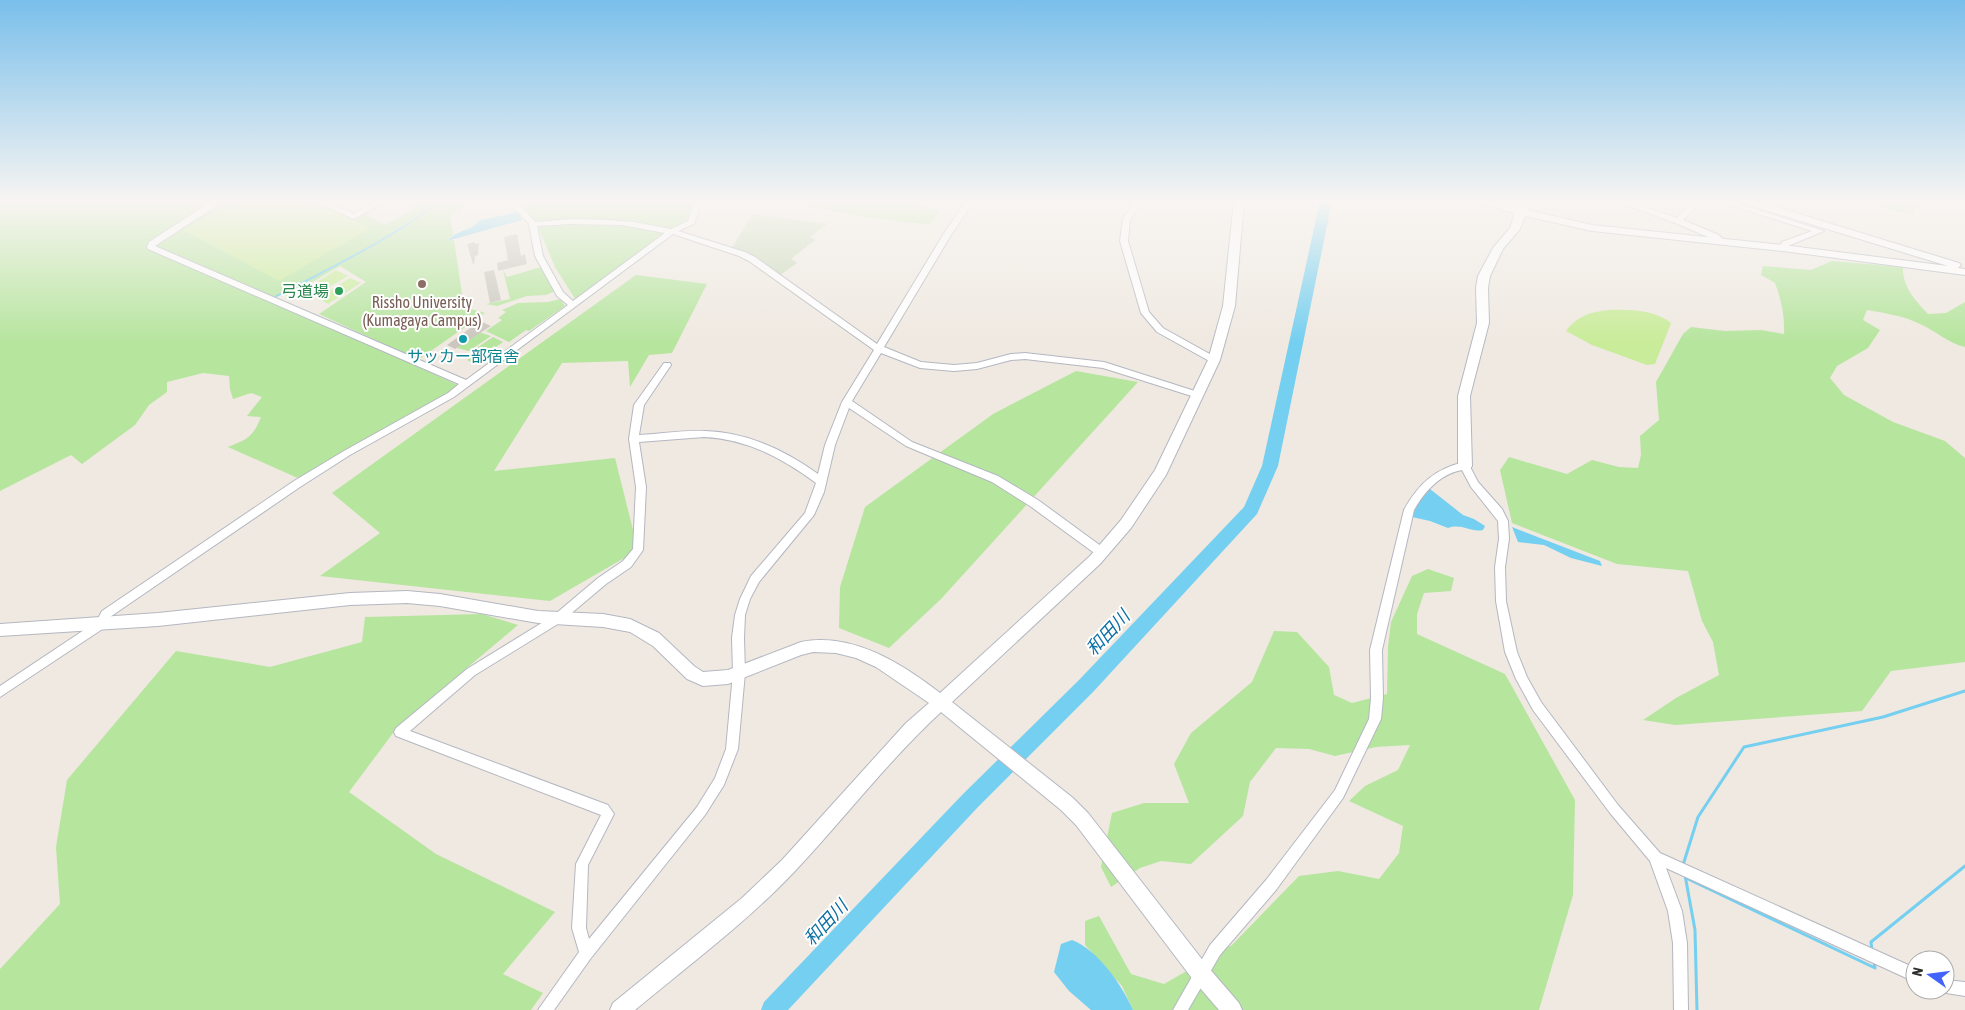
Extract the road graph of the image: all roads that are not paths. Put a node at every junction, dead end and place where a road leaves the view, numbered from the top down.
1 (154, 248) edge
2 (538, 248) edge
3 (649, 248) edge
4 (719, 248) edge
5 (939, 248) edge
6 (1126, 248) edge
7 (1235, 248) edge
8 (1498, 248) edge
9 (1783, 248) edge
10 (1900, 248) joint
11 (1913, 248) edge
12 (1925, 255) junction
13 (1942, 256) junction
14 (1912, 260) junction
15 (1965, 263) edge
16 (1896, 264) junction
17 (1965, 268) edge
18 (1965, 272) edge
19 (572, 304) junction
20 (878, 348) junction
21 (1214, 360) junction
22 (667, 365) dead end
23 (465, 383) junction
24 (1198, 395) junction
25 (847, 402) junction
26 (634, 439) junction
27 (1464, 466) junction
28 (821, 480) junction
29 (1101, 552) junction
30 (557, 619) junction
31 (100, 625) junction
32 (0, 630) edge
33 (739, 673) junction
34 (0, 692) edge
35 (940, 703) junction
36 (1655, 857) junction
37 (586, 953) junction
38 (1905, 970) edge
39 (1201, 974) junction
40 (545, 1010) edge
41 (620, 1010) edge
42 (1180, 1010) edge
43 (1232, 1010) edge
44 (1681, 1010) edge

1 - 23 street
2 - 19 street
3 - 19 street
4 - 20 street
5 - 20 street
6 - 21 street
7 - 21 street
8 - 27 street
9 - 16 street
10 - 12 street
10 - 14 street
11 - 13 street
12 - 13 street
12 - 14 street
12 - 17 street
13 - 15 street
14 - 16 street
16 - 18 street
19 - 23 street
20 - 24 street
20 - 25 street
21 - 24 street
22 - 26 street
23 - 31 street
24 - 29 street
25 - 28 street
25 - 29 street
26 - 28 street
26 - 30 street
27 - 36 street
27 - 39 street
28 - 33 street
29 - 35 street
30 - 31 street
30 - 33 street
30 - 37 street
31 - 32 street
31 - 34 street
33 - 35 street
33 - 37 street
35 - 39 street
35 - 41 street
36 - 38 street
36 - 44 street
37 - 40 street
39 - 42 street
39 - 43 street

